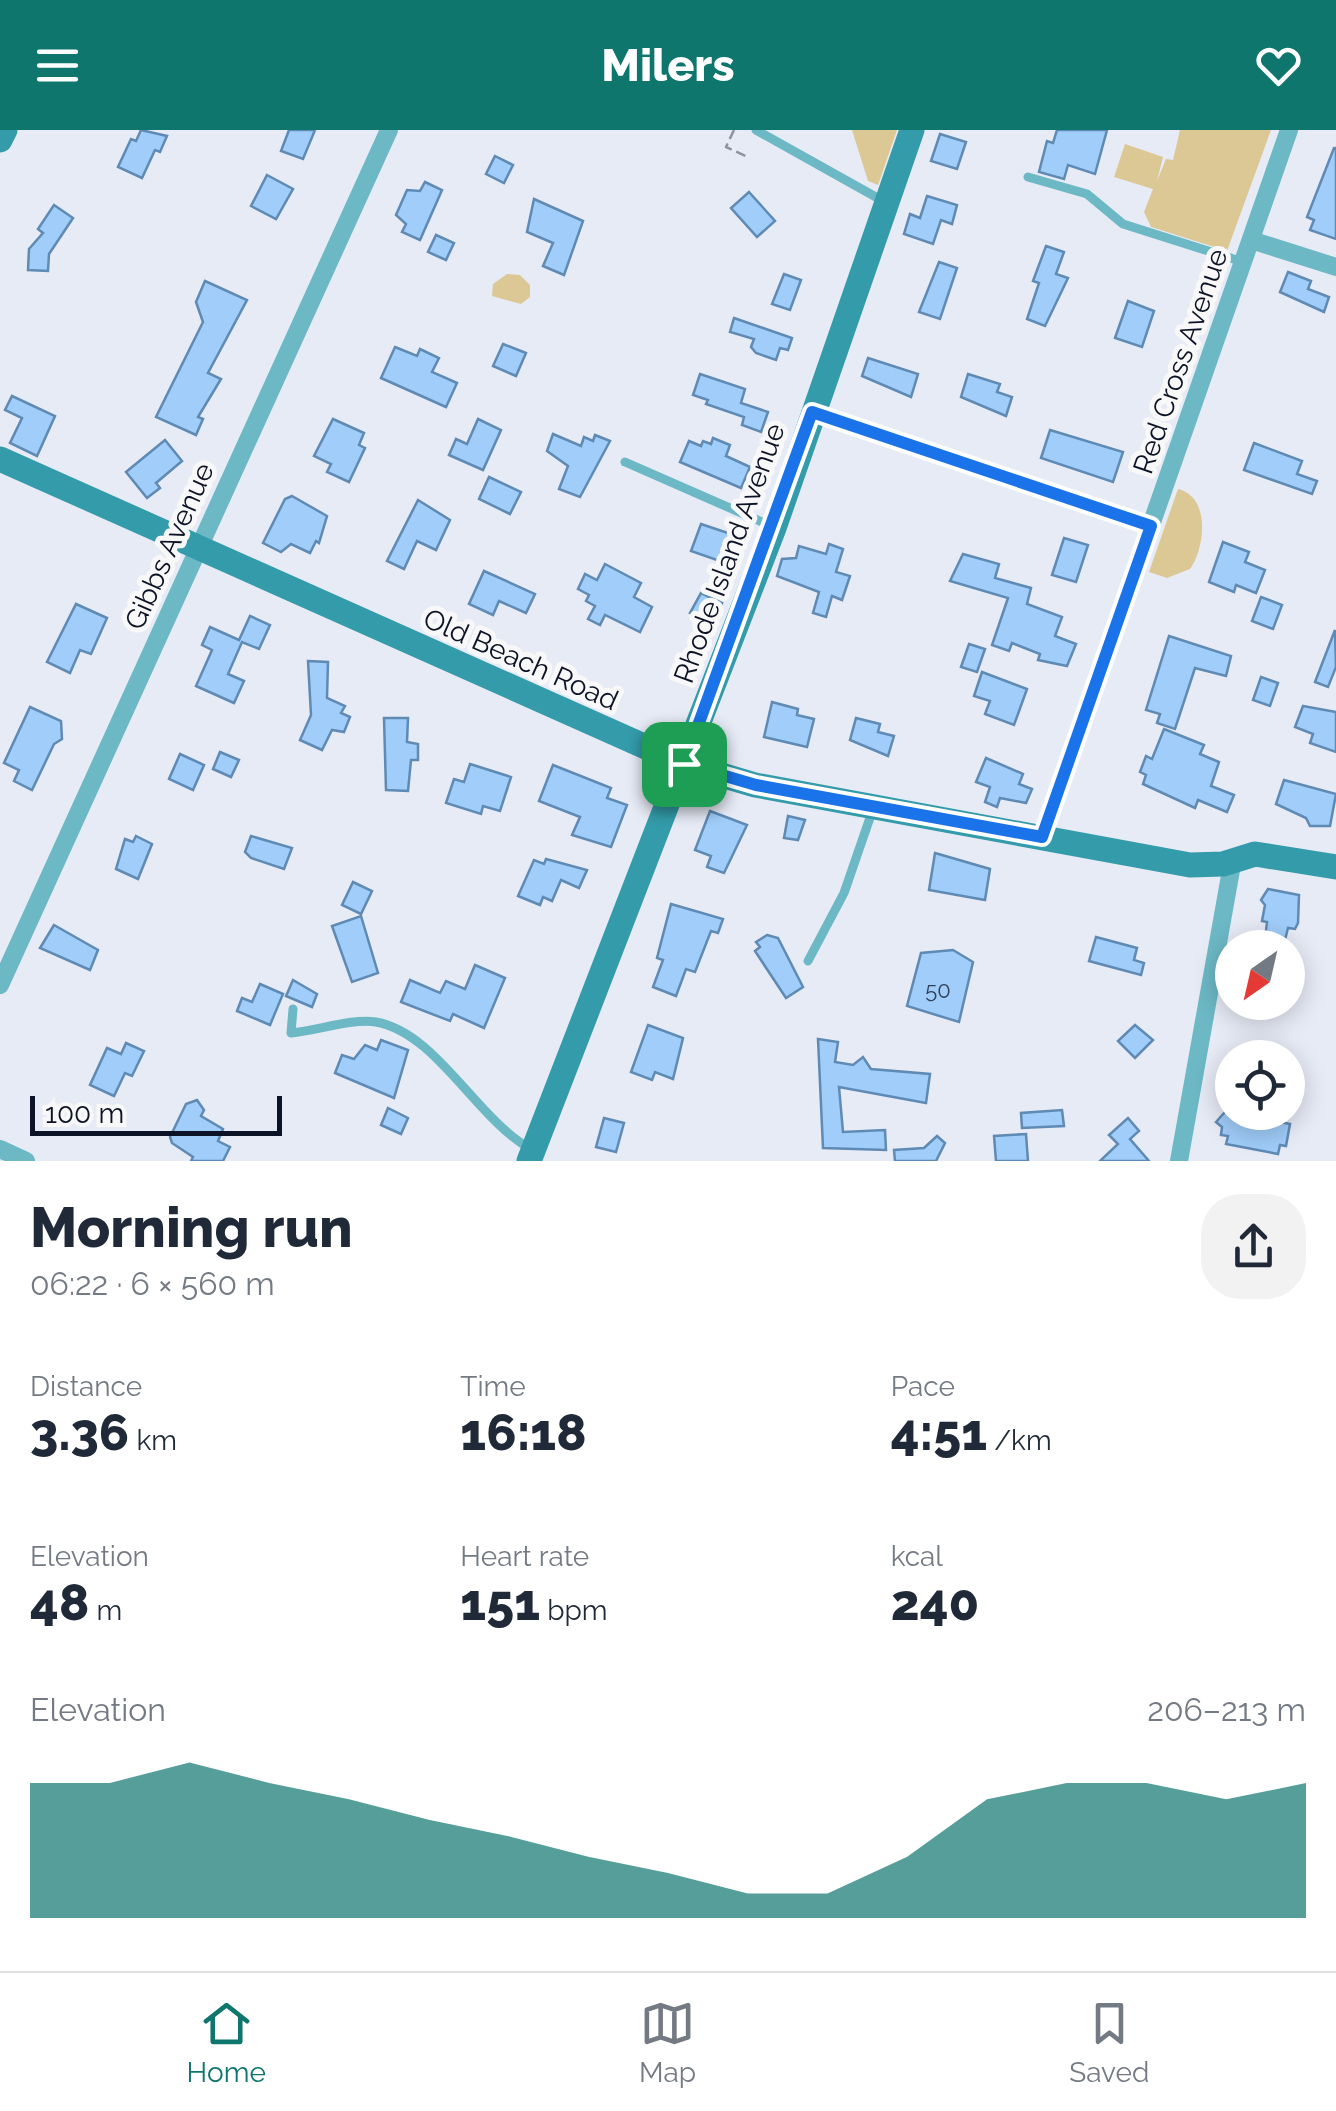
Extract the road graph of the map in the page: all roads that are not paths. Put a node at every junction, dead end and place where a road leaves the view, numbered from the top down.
1 (5, 130) edge
2 (389, 130) edge
3 (756, 130) edge
4 (912, 130) edge
5 (1290, 130) edge
6 (0, 140) edge
7 (1028, 177) dead end
8 (886, 202) junction
9 (1251, 240) junction
10 (1244, 262) junction
11 (1336, 266) edge
12 (812, 412) junction
13 (0, 459) edge
14 (625, 462) dead end
15 (1151, 526) junction
16 (774, 528) junction
17 (198, 549) junction
18 (684, 764) junction
19 (874, 807) junction
20 (1042, 837) junction
21 (1234, 859) junction
22 (1336, 867) edge
23 (808, 961) dead end
24 (0, 985) edge
25 (292, 1009) dead end
26 (0, 1150) edge
27 (531, 1155) edge
28 (26, 1161) edge
29 (1179, 1161) edge

1 - 6 street
2 - 17 street, Gibbs Avenue
3 - 8 lane
4 - 8 street, Rhode Island Avenue
5 - 9 street, Red Cross Avenue
7 - 10 lane
8 - 12 street, Rhode Island Avenue
9 - 10 street, Red Cross Avenue
9 - 11 street
10 - 15 street, Red Cross Avenue
12 - 15 street
12 - 16 street, Rhode Island Avenue
13 - 17 street, Old Beach Road
14 - 16 lane
15 - 20 street, Red Cross Avenue
16 - 18 street, Rhode Island Avenue
17 - 18 street, Old Beach Road
17 - 24 street, Gibbs Avenue
18 - 19 street, Old Beach Road
18 - 27 street, Rhode Island Avenue
19 - 20 street, Old Beach Road
19 - 23 lane
20 - 21 street, Old Beach Road
21 - 22 street, Old Beach Road
21 - 29 street
25 - 27 lane
26 - 28 street

